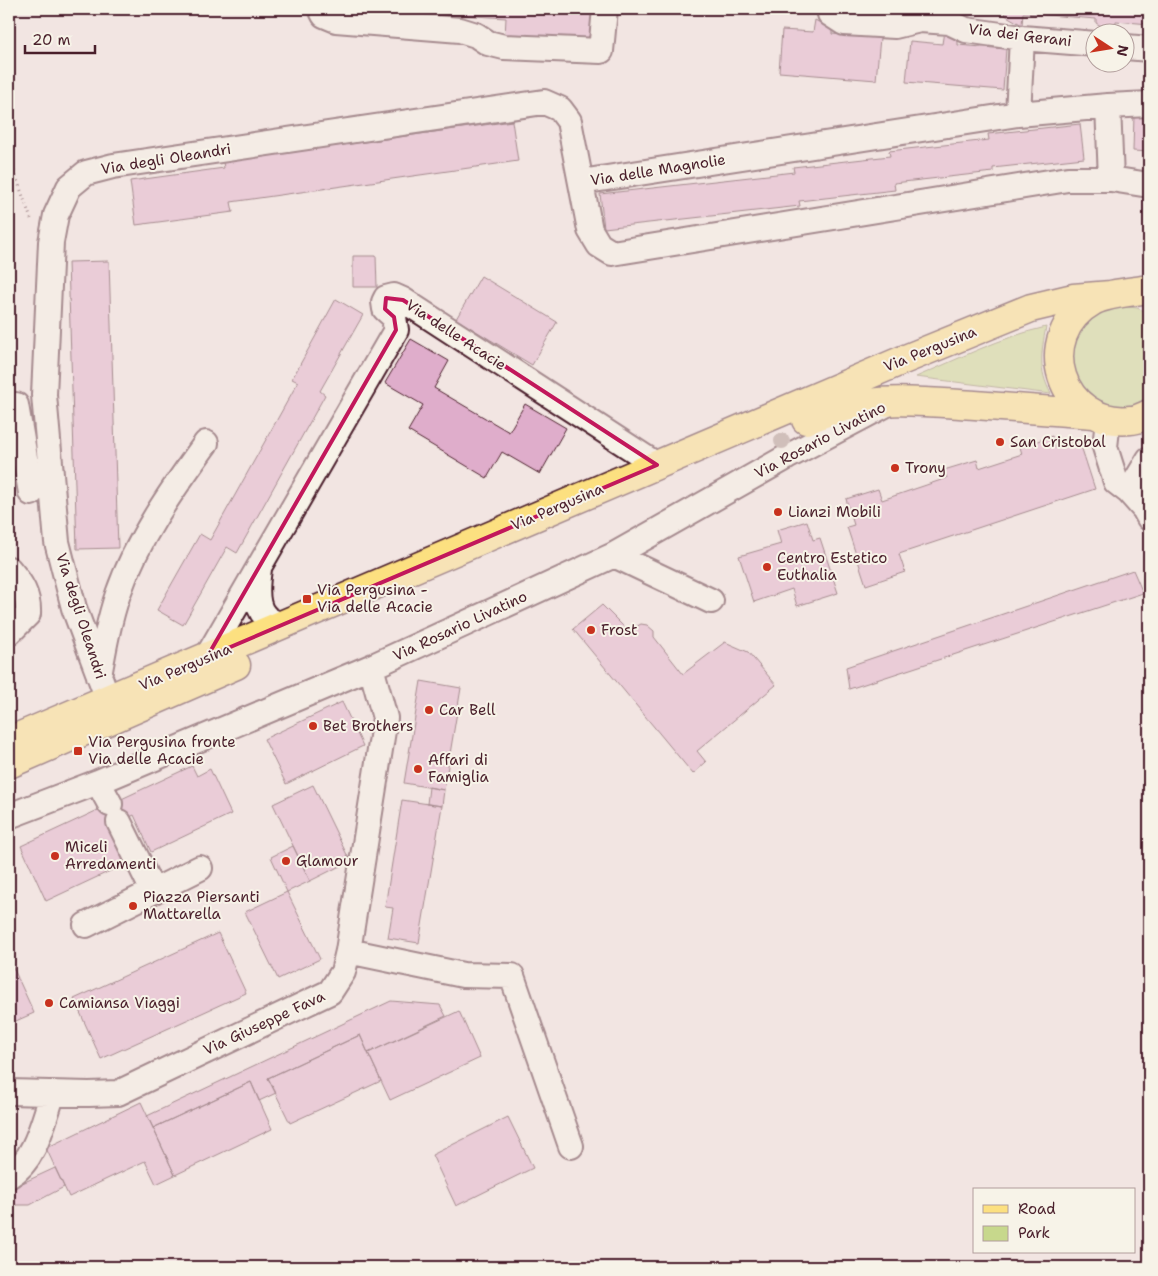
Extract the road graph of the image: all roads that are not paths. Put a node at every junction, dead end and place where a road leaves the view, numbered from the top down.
1 (321, 9) edge
2 (604, 9) edge
3 (830, 14) dead end
4 (1022, 38) junction
5 (1086, 43) edge
6 (1136, 48) edge
7 (1149, 49) edge
8 (1149, 104) edge
9 (1108, 106) junction
10 (1018, 114) junction
11 (1111, 179) junction
12 (581, 182) junction
13 (1149, 186) edge
14 (1149, 289) edge
15 (1117, 295) junction
16 (1149, 301) edge
17 (44, 395) junction
18 (894, 400) junction
19 (12, 405) edge
20 (1149, 414) edge
21 (1101, 417) junction
22 (206, 443) dead end
23 (1149, 458) edge
24 (657, 464) junction
25 (1130, 492) junction
26 (31, 493) dead end
27 (1149, 518) edge
28 (614, 555) junction
29 (260, 565) junction
30 (9, 569) edge
31 (711, 602) dead end
32 (283, 625) junction
33 (9, 633) edge
34 (207, 657) junction
35 (371, 667) junction
36 (103, 687) junction
37 (9, 741) edge
38 (9, 764) edge
39 (98, 782) junction
40 (9, 816) edge
41 (200, 868) dead end
42 (153, 891) junction
43 (86, 926) dead end
44 (348, 951) junction
45 (9, 1092) edge
46 (53, 1093) junction
47 (571, 1146) dead end
48 (9, 1176) edge

1 - 2 street
3 - 4 street, Via dei Gerani
4 - 5 street, Via dei Gerani
4 - 10 street
6 - 7 street
8 - 9 street, Via delle Magnolie
9 - 10 street, Via delle Magnolie
9 - 11 street
10 - 12 street, Via delle Magnolie
11 - 12 street, Via delle Magnolie
11 - 13 street, Via delle Magnolie
12 - 17 street, Via degli Oleandri
14 - 15 main road
15 - 16 main road
15 - 21 main road
15 - 24 main road, Via Pergusina
17 - 19 street
17 - 36 street, Via degli Oleandri
18 - 21 main road, Via Pergusina
18 - 28 street, Via Rosario Livatino
18 - 38 main road, Via Pergusina
19 - 26 street
20 - 21 main road, Via Pergusina
21 - 25 street
22 - 36 street
23 - 25 street
24 - 29 street, Via delle Acacie
24 - 32 main road, Via Pergusina
25 - 27 street
28 - 31 street
28 - 35 street, Via Rosario Livatino
29 - 32 street
29 - 34 street
30 - 33 street
32 - 34 main road, Via Pergusina
34 - 36 main road, Via Pergusina
35 - 39 street, Via Rosario Livatino
35 - 44 street, Via Giuseppe Fava
36 - 37 main road, Via Pergusina
39 - 40 street, Via Rosario Livatino
39 - 42 street
41 - 42 street
42 - 43 street
44 - 46 street, Via Giuseppe Fava
44 - 47 street
45 - 46 street, Via Giuseppe Fava
46 - 48 street

